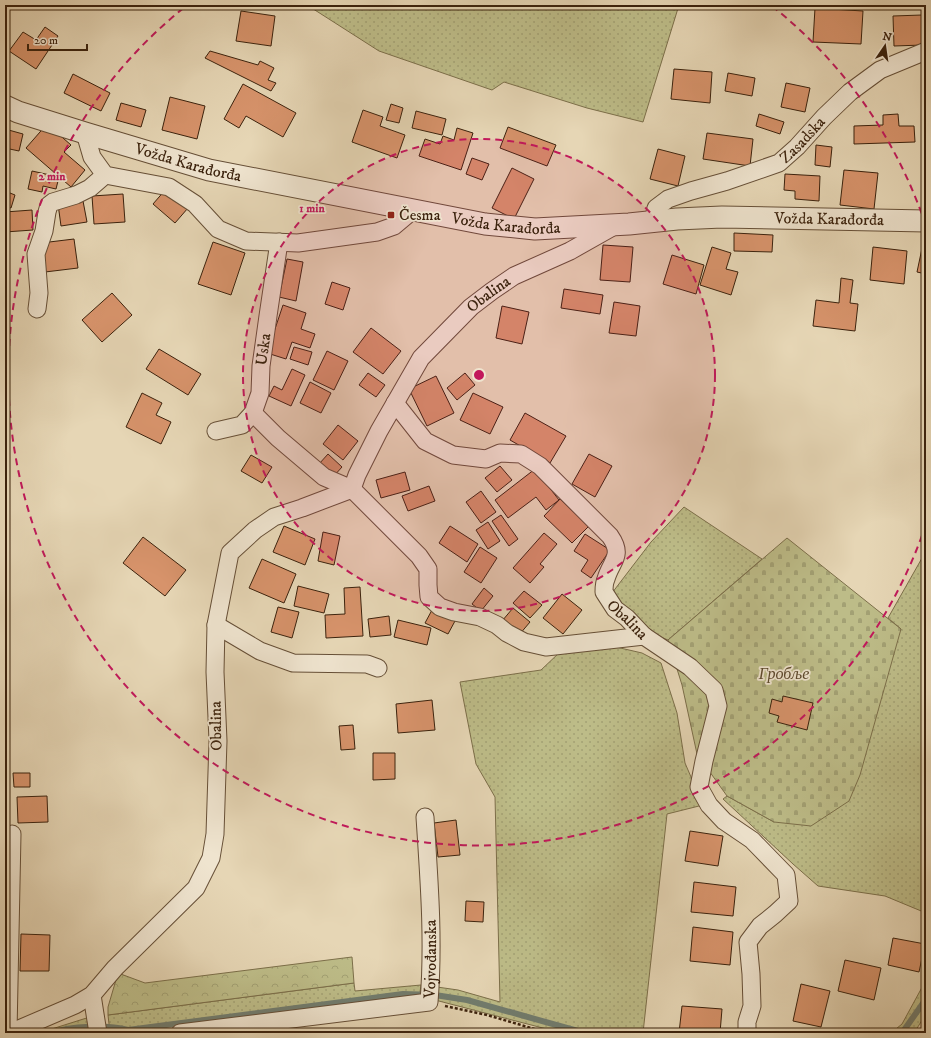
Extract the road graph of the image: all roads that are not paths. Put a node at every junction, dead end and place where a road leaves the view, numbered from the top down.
1 (926, 51) edge
2 (5, 106) edge
3 (85, 133) junction
4 (105, 175) junction
5 (413, 210) junction
6 (926, 221) edge
7 (653, 222) junction
8 (617, 225) junction
9 (279, 242) junction
10 (37, 309) dead end
11 (395, 404) junction
12 (253, 413) junction
13 (216, 431) dead end
14 (352, 489) junction
15 (216, 625) junction
16 (644, 636) junction
17 (378, 668) dead end
18 (425, 817) dead end
19 (12, 834) dead end
20 (94, 1003) junction
21 (8, 1033) edge
22 (14, 1033) edge
23 (98, 1033) edge
24 (180, 1033) edge
25 (747, 1033) edge

1 - 7 street, Zasadska
2 - 3 street, Vožda Karađorđa
3 - 4 street
3 - 5 street, Vožda Karađorđa
4 - 9 street
4 - 10 street
5 - 8 street, Vožda Karađorđa
5 - 9 street
6 - 7 street, Vožda Karađorđa
7 - 8 street, Vožda Karađorđa
8 - 11 street, Obalina
9 - 12 street, Uska
11 - 14 street, Obalina
11 - 16 street, Obalina
12 - 13 street, Uska
12 - 14 street
14 - 15 street, Obalina
14 - 16 street, Obalina
15 - 17 street
15 - 20 street, Obalina
16 - 25 street
18 - 24 street, Vojvođanska
19 - 21 street
20 - 22 street, Obalina
20 - 23 street

